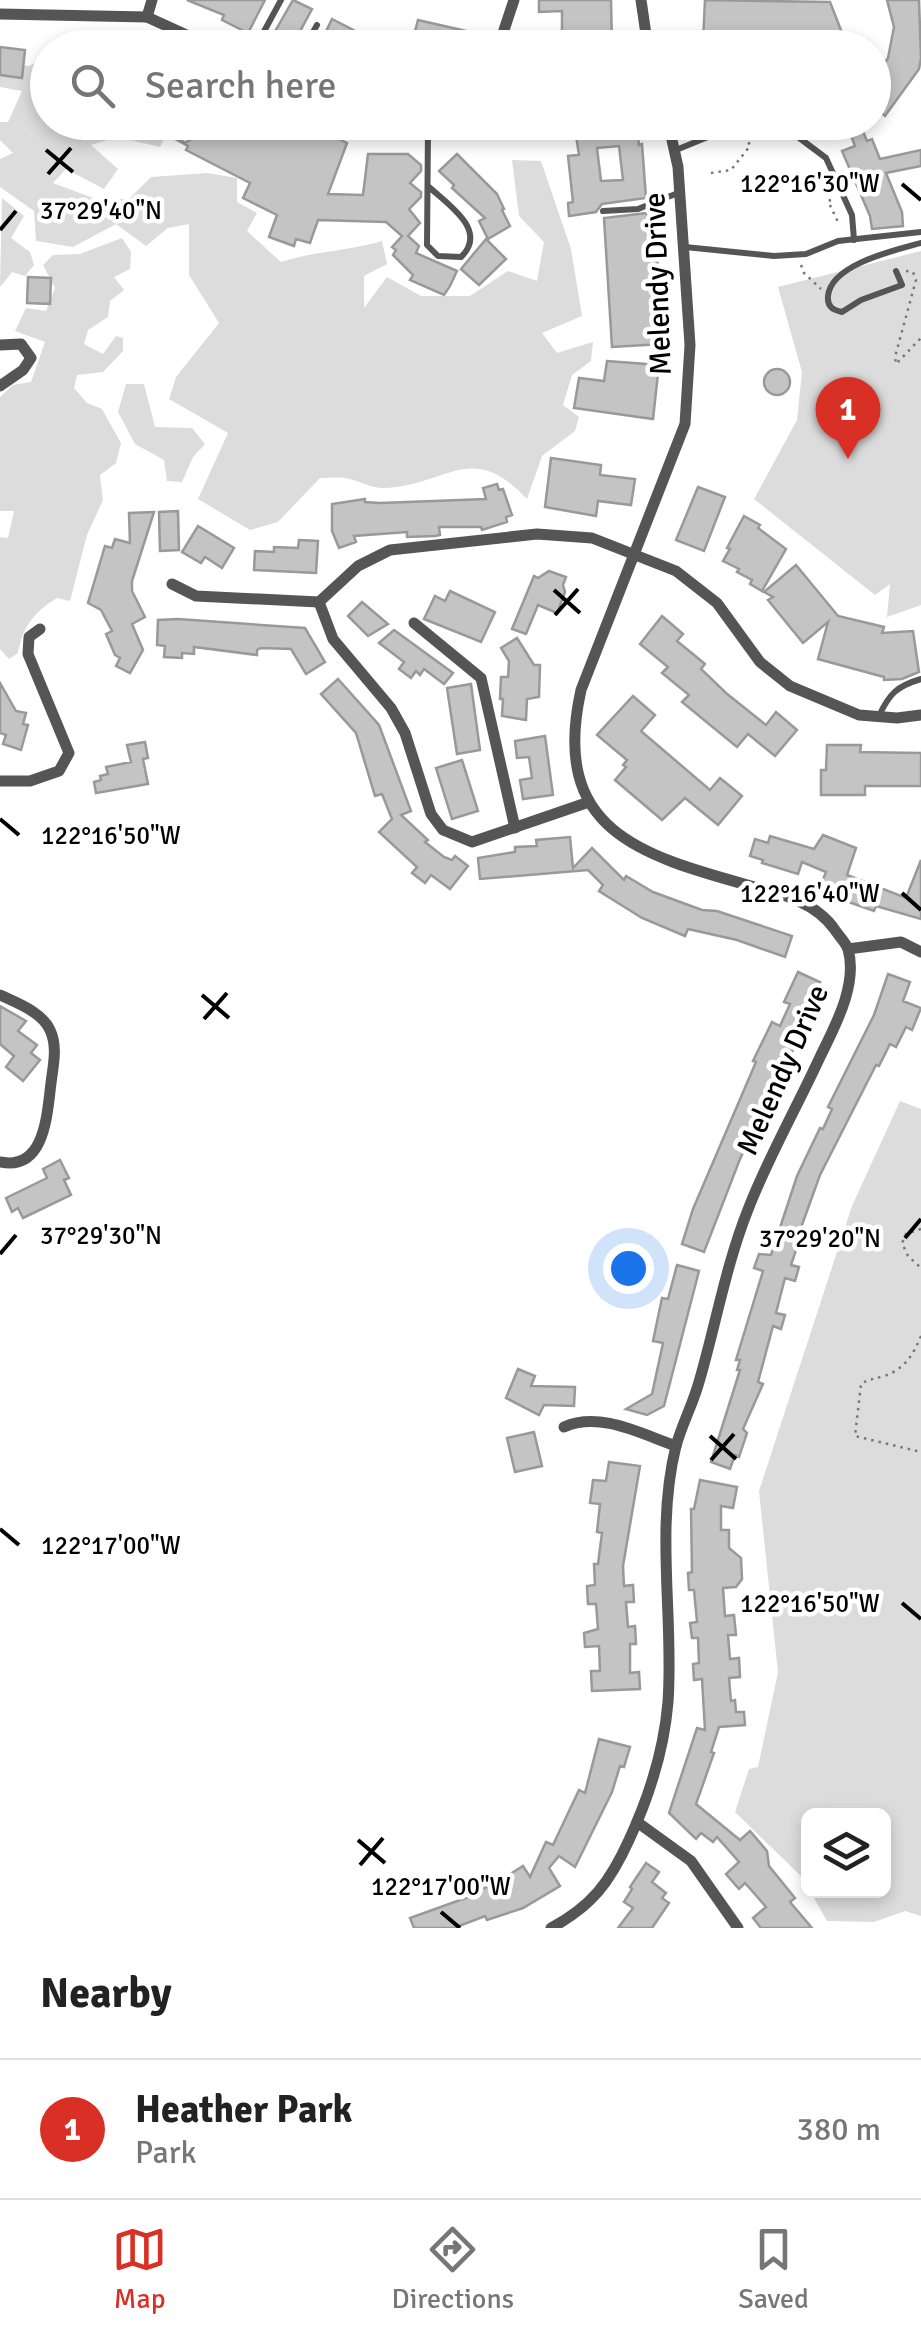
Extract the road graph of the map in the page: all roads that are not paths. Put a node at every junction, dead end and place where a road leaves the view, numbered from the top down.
1 (152, 0) edge
2 (281, 0) edge
3 (514, 0) edge
4 (641, 0) edge
5 (0, 14) edge
6 (147, 17) junction
7 (317, 25) dead end
8 (176, 30) edge
9 (265, 30) edge
10 (314, 30) edge
11 (504, 30) edge
12 (645, 30) edge
13 (431, 140) edge
14 (673, 140) edge
15 (700, 140) edge
16 (802, 140) edge
17 (676, 150) junction
18 (428, 186) junction
19 (680, 192) junction
20 (602, 212) dead end
21 (921, 232) edge
22 (854, 240) junction
23 (921, 243) edge
24 (684, 247) junction
25 (896, 271) road end
26 (0, 345) edge
27 (0, 386) edge
28 (636, 554) junction
29 (172, 584) dead end
30 (318, 602) junction
31 (414, 623) dead end
32 (40, 629) dead end
33 (921, 679) edge
34 (921, 715) edge
35 (878, 717) junction
36 (0, 781) edge
37 (589, 802) junction
38 (515, 828) junction
39 (848, 949) junction
40 (921, 952) edge
41 (0, 994) edge
42 (0, 1162) edge
43 (564, 1427) dead end
44 (676, 1446) junction
45 (637, 1822) junction
46 (551, 1928) edge
47 (738, 1928) edge

1 - 6 street
2 - 9 lane
3 - 11 street
4 - 12 street
5 - 6 street
6 - 8 street
7 - 10 lane
13 - 18 lane
14 - 17 street, Melendy Drive
15 - 17 lane
16 - 22 lane
17 - 19 street, Melendy Drive
18 - 18 lane
19 - 20 lane
19 - 24 street, Melendy Drive
21 - 22 lane
22 - 24 lane
23 - 25 lane
24 - 28 street, Melendy Drive
26 - 27 street
28 - 30 street
28 - 35 street
28 - 37 street, Melendy Drive
29 - 30 street
30 - 38 street
31 - 38 street
32 - 36 street
33 - 35 lane
34 - 35 street
37 - 38 street
37 - 39 street, Melendy Drive
39 - 40 street
39 - 44 street, Melendy Drive
41 - 42 street
43 - 44 street
44 - 45 street, Melendy Drive
45 - 46 street, Melendy Drive
45 - 47 street

